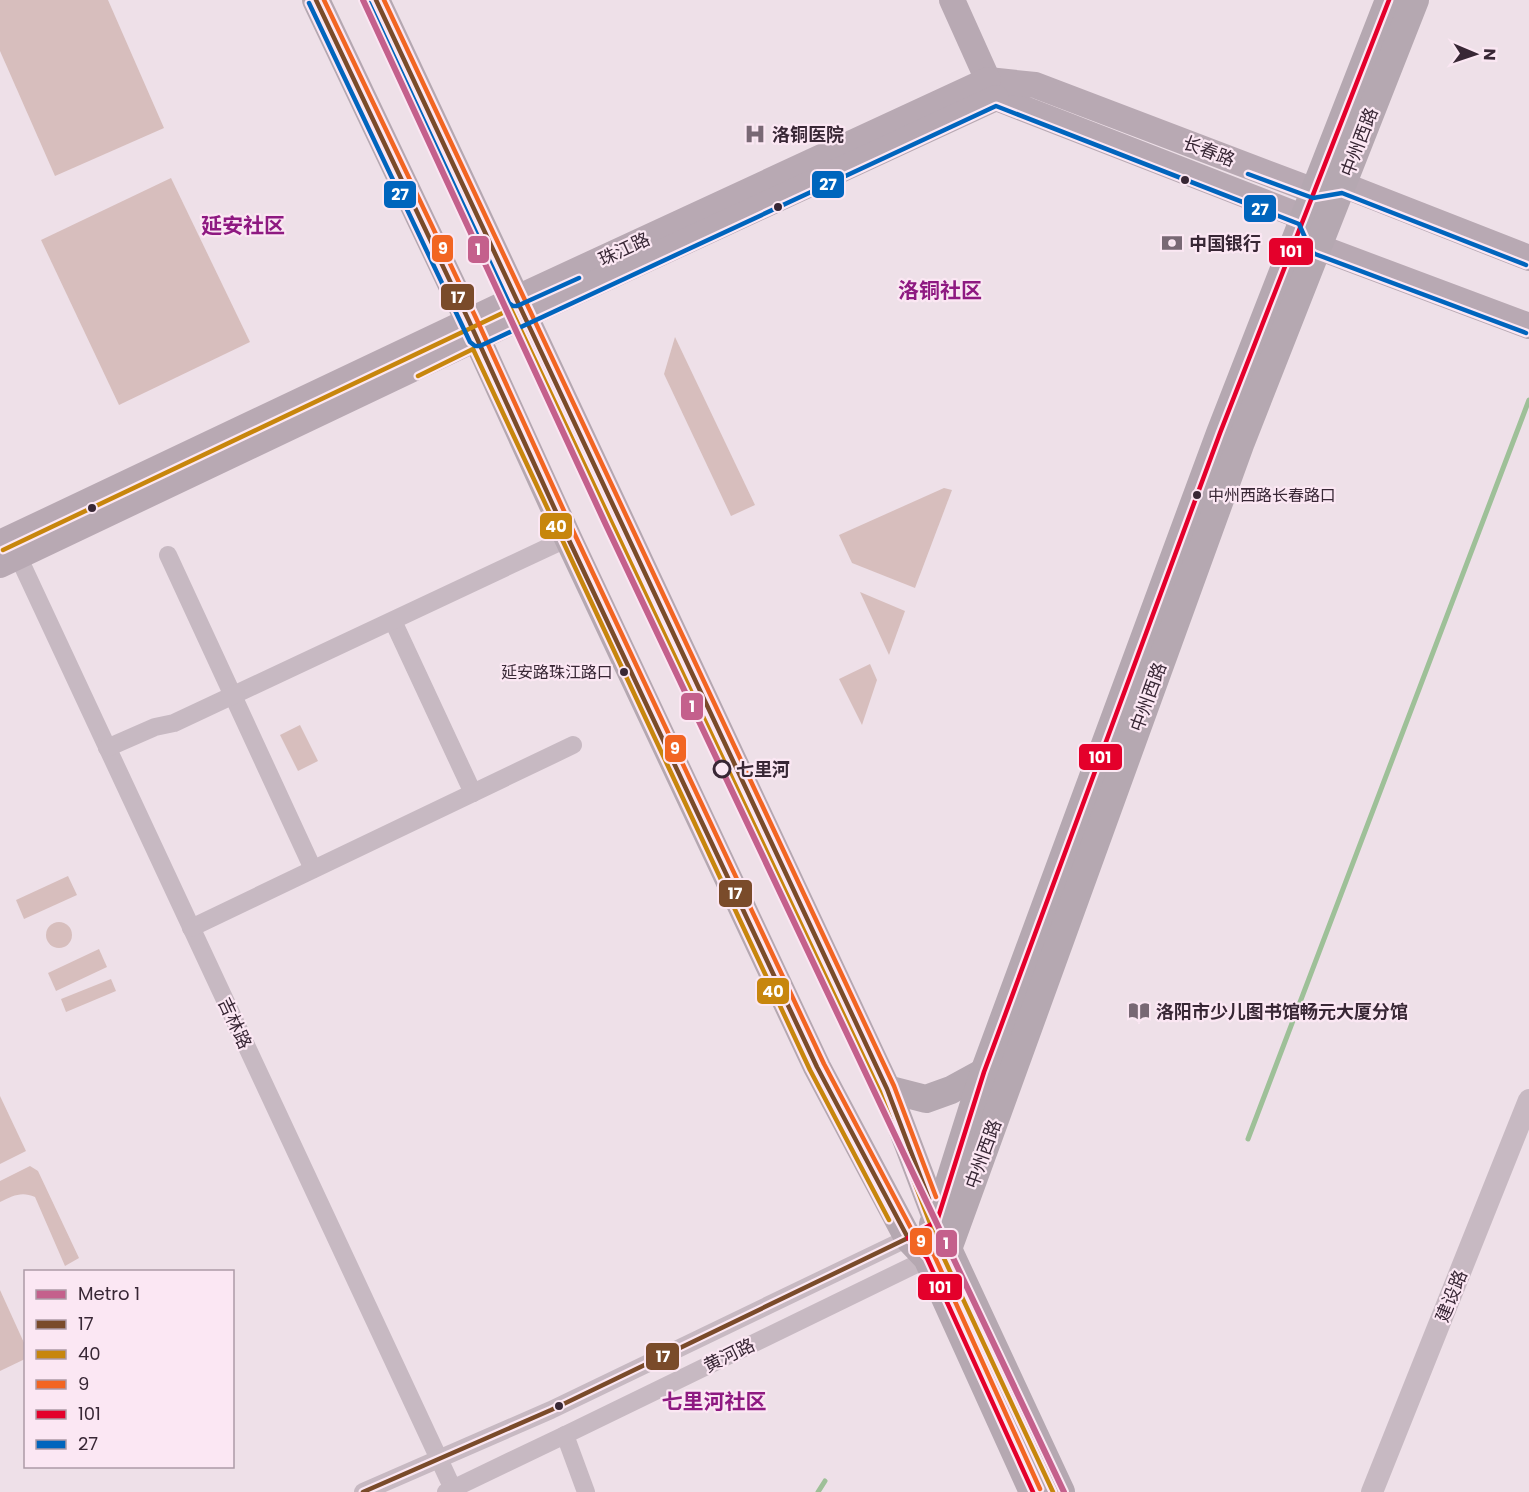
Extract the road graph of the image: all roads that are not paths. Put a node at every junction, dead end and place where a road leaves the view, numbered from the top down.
1 (316, 0) edge
2 (376, 0) edge
3 (952, 0) edge
4 (1389, 0) edge
5 (1415, 0) edge
6 (992, 89) junction
7 (1343, 185) junction
8 (1309, 205) junction
9 (1318, 247) junction
10 (1529, 258) edge
11 (520, 308) junction
12 (1529, 326) edge
13 (473, 330) junction
14 (568, 538) junction
15 (6, 555) edge
16 (168, 555) dead end
17 (393, 621) junction
18 (233, 695) junction
19 (573, 745) dead end
20 (107, 748) junction
21 (473, 793) junction
22 (313, 870) junction
23 (191, 928) junction
24 (984, 1072) junction
25 (887, 1089) junction
26 (1529, 1100) edge
27 (1529, 1139) edge
28 (937, 1221) junction
29 (928, 1248) junction
30 (565, 1435) junction
31 (439, 1459) junction
32 (449, 1490) edge
33 (363, 1492) edge
34 (586, 1492) edge
35 (1033, 1492) edge
36 (1061, 1492) edge
37 (1372, 1492) edge
38 (1387, 1492) edge

1 - 13 main road
2 - 11 main road
3 - 6 main road
4 - 8 main road, 中州西路
5 - 7 main road, 中州西路
6 - 8 main road, 长春路
6 - 11 main road, 珠江路
7 - 8 main road
7 - 9 main road, 中州西路
7 - 10 main road
8 - 9 main road
8 - 24 main road, 中州西路
9 - 12 main road
9 - 29 main road, 中州西路
11 - 13 main road, 珠江路
11 - 25 main road
13 - 14 main road
13 - 15 main road, 珠江路
14 - 17 street
14 - 29 main road
15 - 20 street, 吉林路
16 - 18 street
17 - 18 street
17 - 21 street
18 - 20 street
18 - 22 street
19 - 21 street
20 - 23 street, 吉林路
21 - 22 street
22 - 23 street
23 - 31 street, 吉林路
24 - 25 main road
24 - 28 main road, 中州西路
25 - 28 main road
26 - 37 street, 建设路
27 - 38 street, 建设路
28 - 29 main road
29 - 30 street, 黄河路
29 - 31 street, 黄河路
29 - 35 main road
29 - 36 main road
30 - 32 street, 黄河路
30 - 34 street
31 - 32 street, 吉林路
31 - 33 street, 黄河路

